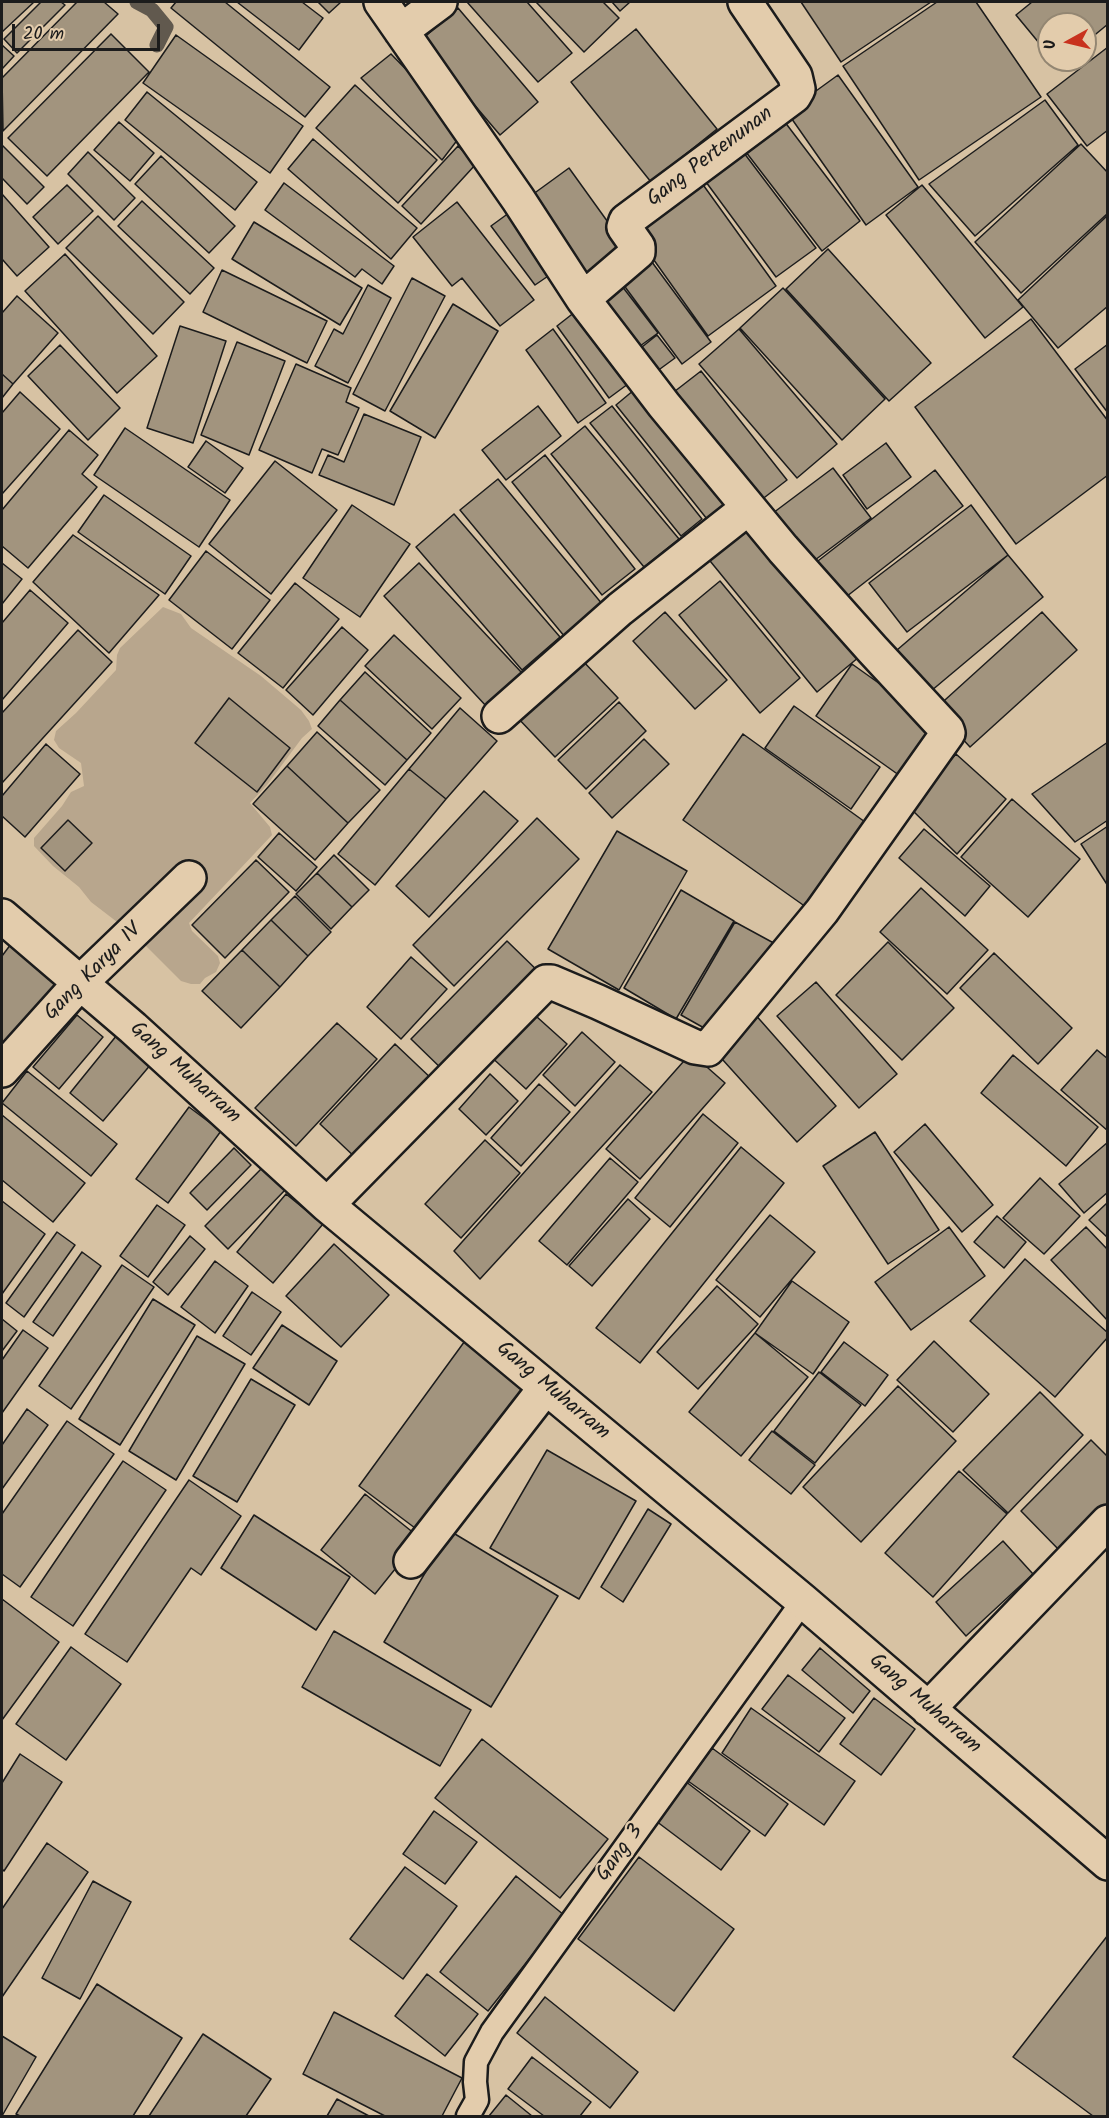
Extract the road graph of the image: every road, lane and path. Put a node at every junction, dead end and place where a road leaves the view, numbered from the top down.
1 (381, 2) edge
2 (440, 2) edge
3 (746, 2) edge
4 (401, 31) junction
5 (583, 299) junction
6 (748, 508) junction
7 (499, 716) dead end
8 (189, 878) dead end
9 (2, 916) edge
10 (81, 982) junction
11 (2, 1070) edge
12 (327, 1204) junction
13 (546, 1387) junction
14 (1107, 1522) edge
15 (411, 1561) dead end
16 (803, 1602) junction
17 (928, 1709) junction
18 (1107, 1863) edge
19 (468, 2116) edge

1 - 4 street
2 - 4 street
3 - 5 street, Gang Pertenunan
4 - 5 street
5 - 6 street
6 - 7 street
6 - 12 street
8 - 10 street, Gang Karya IV
9 - 10 street, Gang Muharram
10 - 11 street, Gang Karya IV
10 - 12 street, Gang Muharram
12 - 13 street, Gang Muharram
13 - 15 street
13 - 16 street, Gang Muharram
14 - 17 street
16 - 17 street, Gang Muharram
16 - 19 lane, Gang 3
17 - 18 street, Gang Muharram

